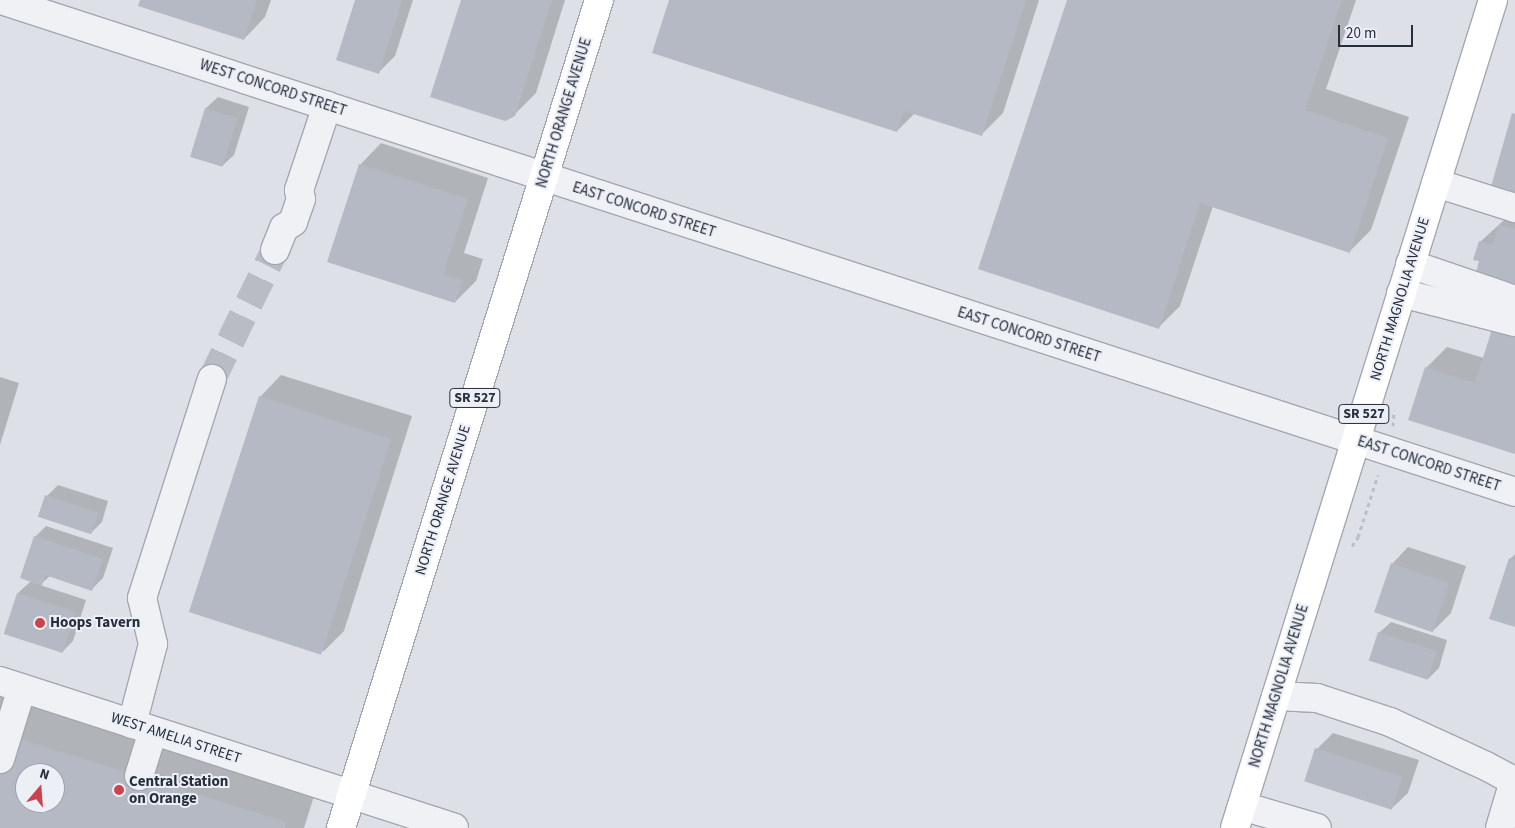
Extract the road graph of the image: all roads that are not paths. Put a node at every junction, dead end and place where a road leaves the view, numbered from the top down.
1 (0, 0) edge
2 (599, 0) edge
3 (1493, 0) edge
4 (327, 106) junction
5 (545, 176) junction
6 (1436, 183) junction
7 (1515, 208) edge
8 (279, 239) tunnel mouth
9 (1410, 264) junction
10 (1401, 293) junction
11 (1515, 300) edge
12 (1515, 322) edge
13 (212, 379) tunnel mouth
14 (1356, 441) junction
15 (1515, 492) edge
16 (11, 684) edge
17 (1276, 696) junction
18 (142, 727) junction
19 (0, 759) edge
20 (138, 776) dead end
21 (351, 796) junction
22 (1239, 817) edge
23 (341, 828) edge
24 (454, 828) edge
25 (1317, 828) edge
26 (1500, 828) edge

1 - 4 street, WEST CONCORD STREET
2 - 5 main road, NORTH ORANGE AVENUE / SR 527
3 - 6 main road, NORTH MAGNOLIA AVENUE / SR 527
4 - 5 street, WEST CONCORD STREET
4 - 8 street
5 - 14 street, EAST CONCORD STREET
5 - 21 main road, NORTH ORANGE AVENUE / SR 527
6 - 7 street
6 - 9 main road, NORTH MAGNOLIA AVENUE / SR 527
9 - 10 main road, NORTH MAGNOLIA AVENUE / SR 527
9 - 11 street
10 - 12 street
10 - 14 main road, NORTH MAGNOLIA AVENUE / SR 527
13 - 18 street
14 - 15 street, EAST CONCORD STREET
14 - 17 main road, NORTH MAGNOLIA AVENUE / SR 527
16 - 18 street, WEST AMELIA STREET
16 - 19 street
17 - 22 main road, NORTH MAGNOLIA AVENUE / SR 527
17 - 26 street
18 - 20 street
18 - 21 street, WEST AMELIA STREET
21 - 23 main road, NORTH ORANGE AVENUE / SR 527
21 - 24 street, WEST AMELIA STREET
22 - 25 street

